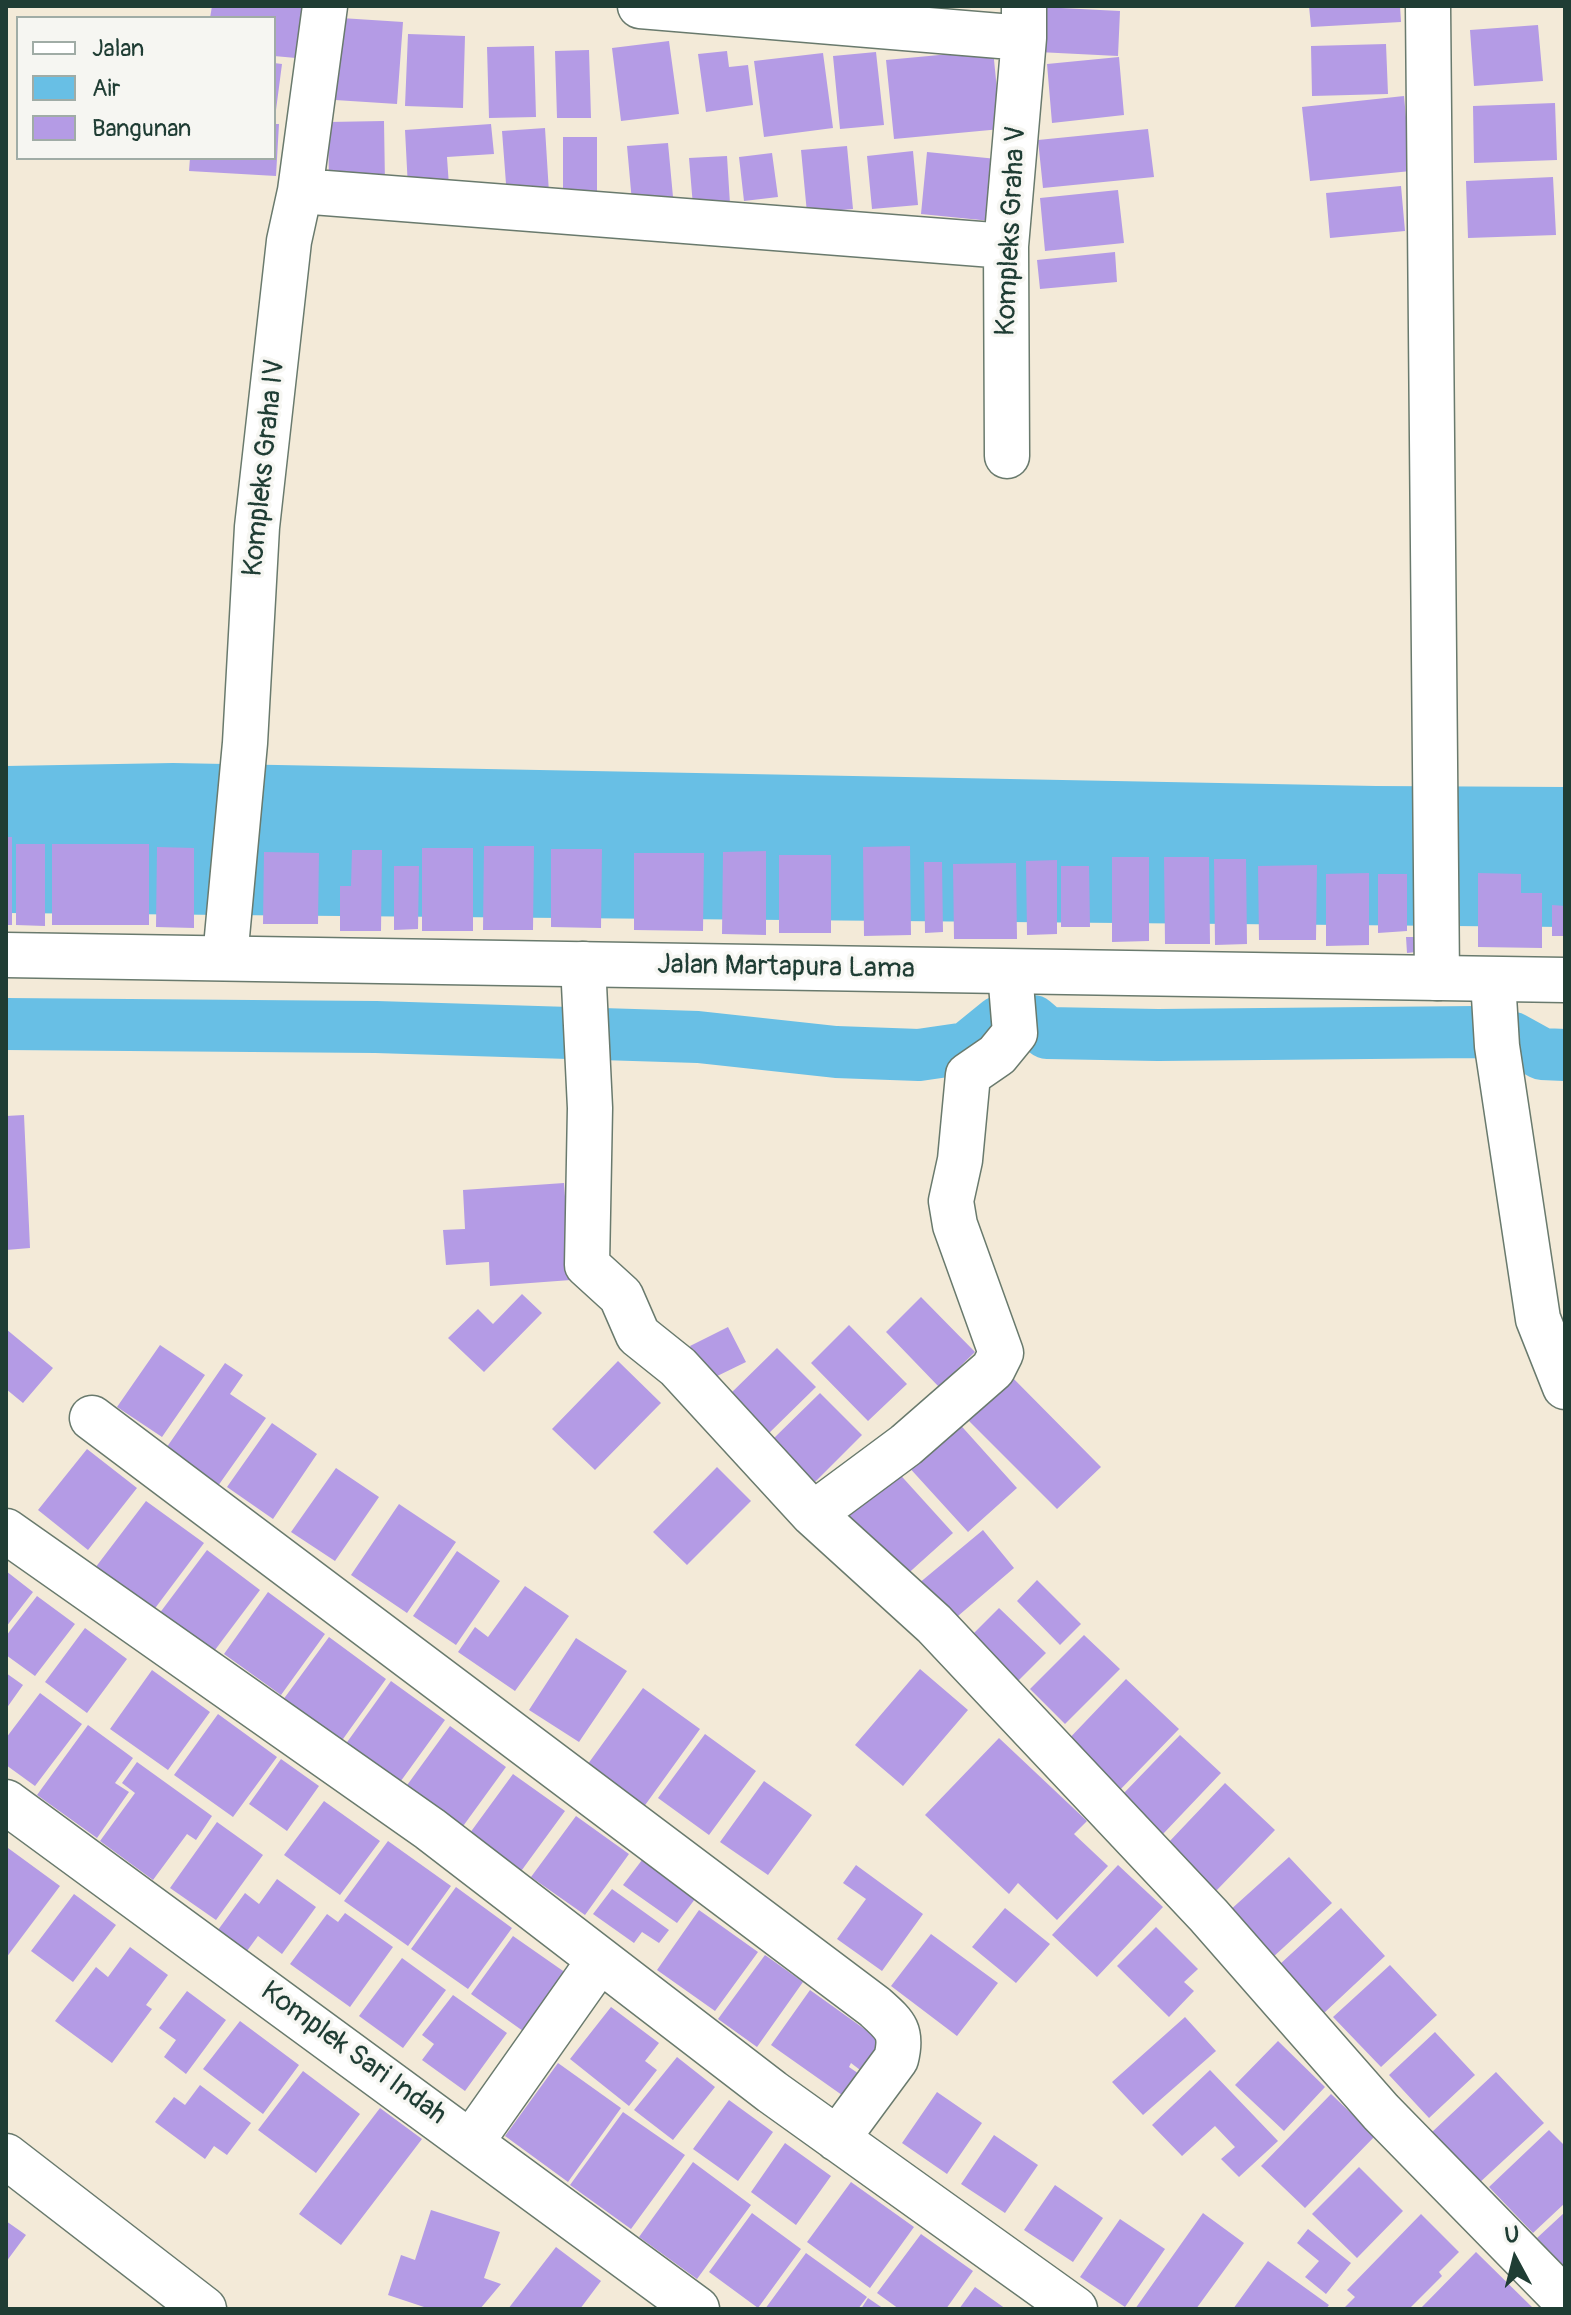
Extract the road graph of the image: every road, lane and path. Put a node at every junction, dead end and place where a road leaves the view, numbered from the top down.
1 (325, 6) edge
2 (640, 6) edge
3 (1428, 6) edge
4 (1024, 22) edge
5 (300, 191) junction
6 (1006, 246) junction
7 (1007, 456) dead end
8 (226, 945) junction
9 (6, 955) edge
10 (1437, 962) junction
11 (583, 964) junction
12 (1493, 980) junction
13 (1565, 980) edge
14 (1013, 1006) junction
15 (1565, 1387) edge
16 (92, 1418) dead end
17 (813, 1514) junction
18 (6, 1531) edge
19 (6, 1802) edge
20 (599, 1961) junction
21 (837, 2139) junction
22 (472, 2141) junction
23 (6, 2156) edge
24 (1565, 2300) edge
25 (204, 2309) edge
26 (697, 2309) edge
27 (1075, 2309) edge

1 - 5 street, Kompleks Graha IV
2 - 4 street
3 - 10 street
4 - 6 street, Kompleks Graha V
5 - 6 street
5 - 8 street, Kompleks Graha IV
6 - 7 street, Kompleks Graha V
8 - 9 street, Jalan Martapura Lama
8 - 11 street, Jalan Martapura Lama
10 - 12 street, Jalan Martapura Lama
10 - 14 street, Jalan Martapura Lama
11 - 14 street, Jalan Martapura Lama
11 - 17 street
12 - 13 street, Jalan Martapura Lama
12 - 15 street
14 - 17 street
16 - 21 street
17 - 24 street
18 - 20 street
19 - 22 street, Komplek Sari Indah
20 - 21 street
20 - 22 street
21 - 27 street
22 - 26 street, Komplek Sari Indah
23 - 25 street

